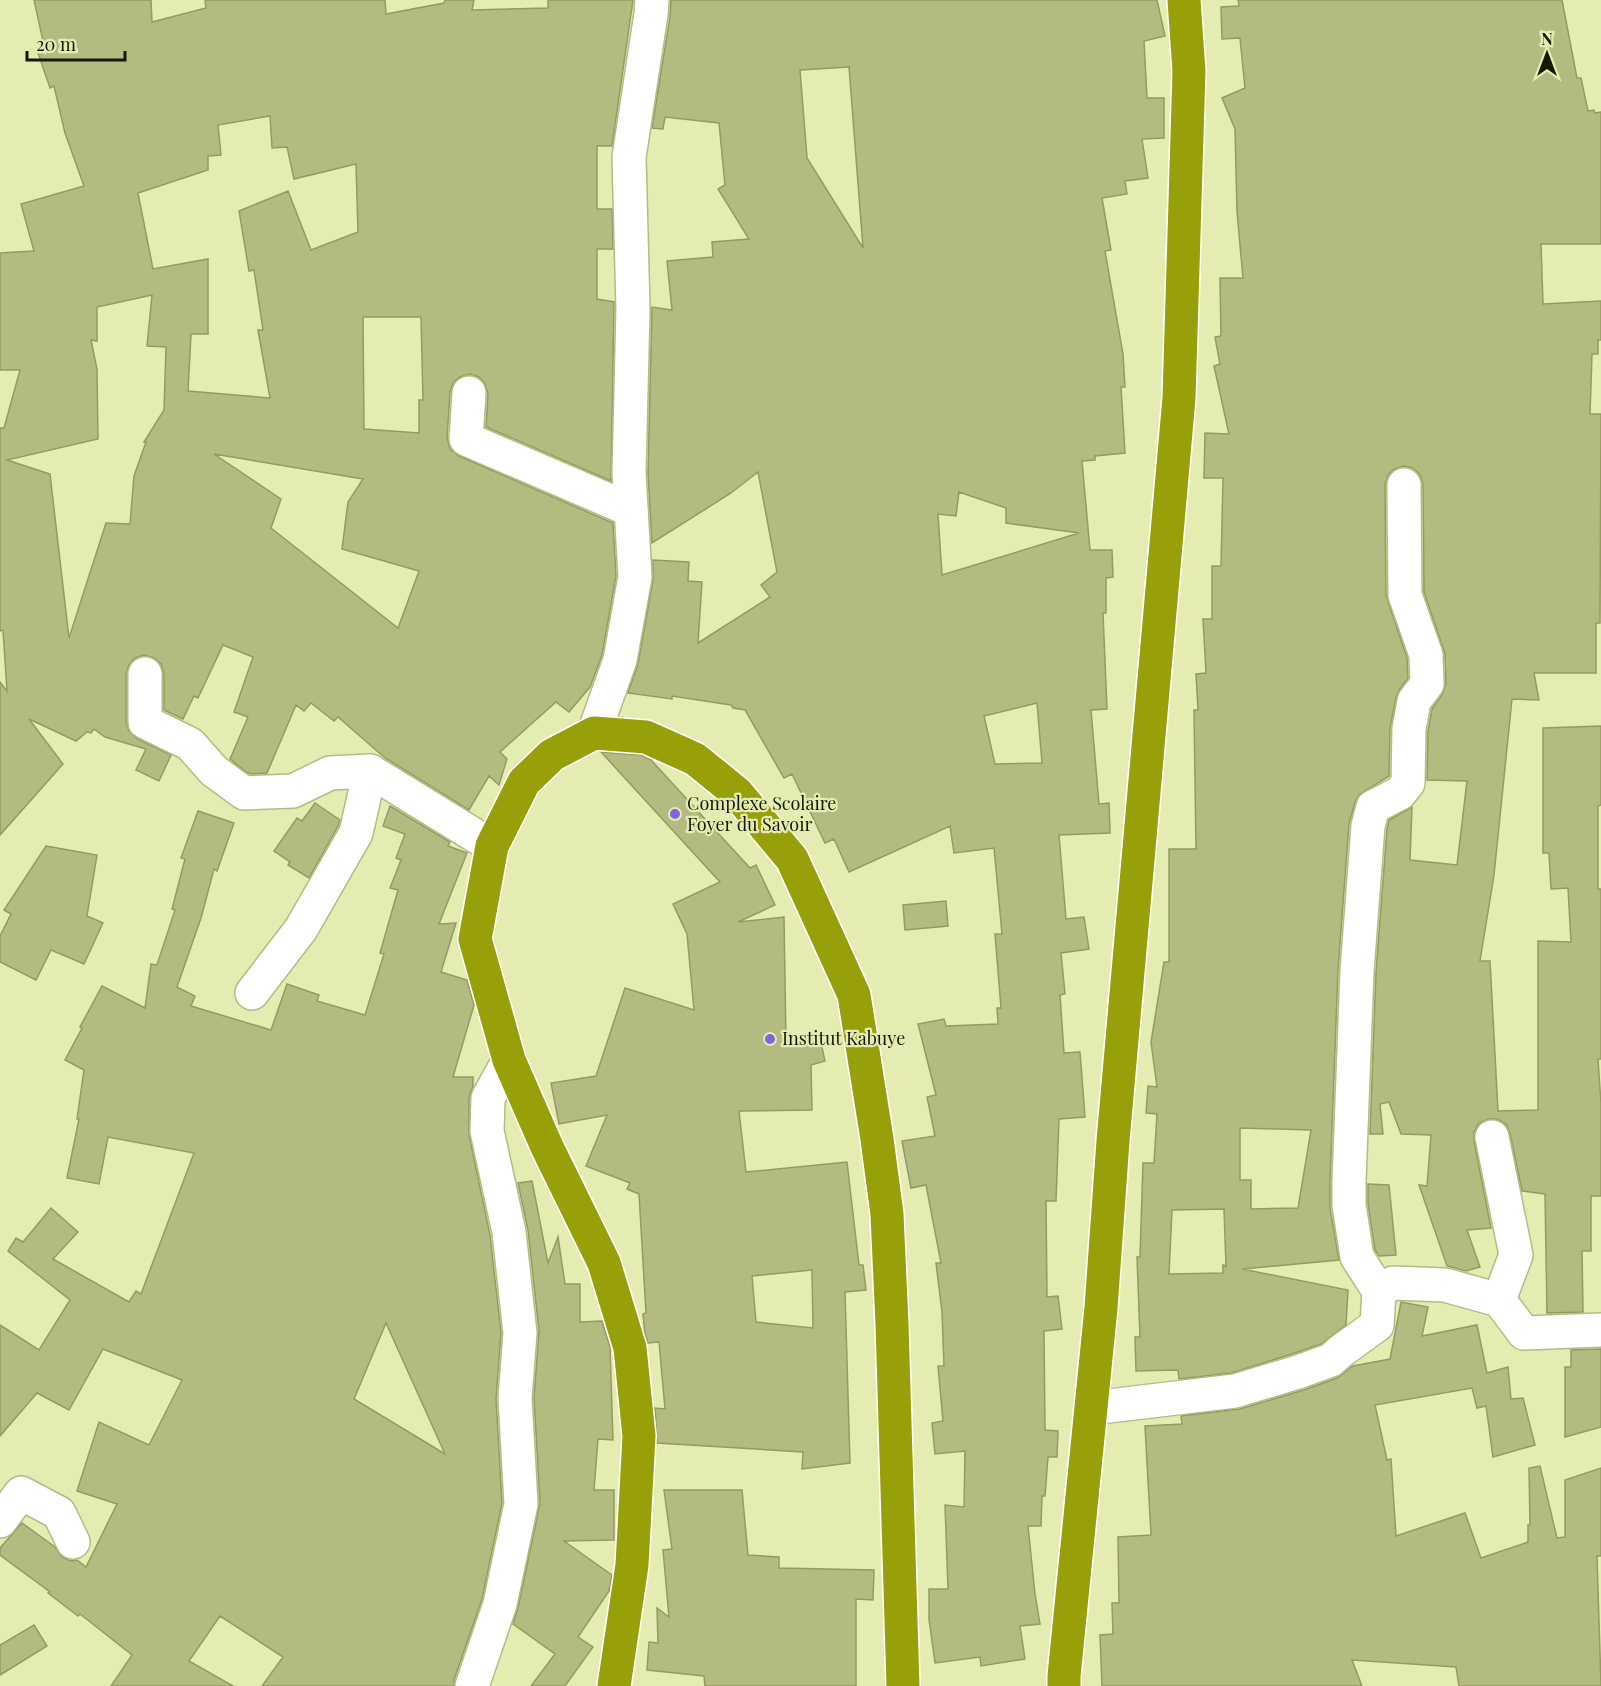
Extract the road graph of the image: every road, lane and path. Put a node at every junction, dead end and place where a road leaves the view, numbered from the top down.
1 (652, 0) edge
2 (1184, 0) edge
3 (469, 393) dead end
4 (1404, 485) dead end
5 (632, 510) junction
6 (145, 674) dead end
7 (594, 733) junction
8 (370, 771) junction
9 (492, 846) junction
10 (252, 993) dead end
11 (509, 1060) junction
12 (1492, 1137) dead end
13 (1379, 1291) junction
14 (1499, 1300) junction
15 (1601, 1330) edge
16 (1092, 1408) junction
17 (0, 1521) edge
18 (73, 1542) dead end
19 (472, 1686) edge
20 (614, 1686) edge
21 (903, 1686) edge
22 (1064, 1686) edge

1 - 5 street
2 - 16 highway
3 - 5 street
4 - 13 street
5 - 7 street
6 - 8 street
7 - 9 highway
7 - 21 highway
8 - 9 street
8 - 10 street
9 - 11 highway
11 - 19 street
11 - 20 highway
12 - 14 street
13 - 14 street
13 - 16 street
14 - 15 street
16 - 22 highway
17 - 18 street

